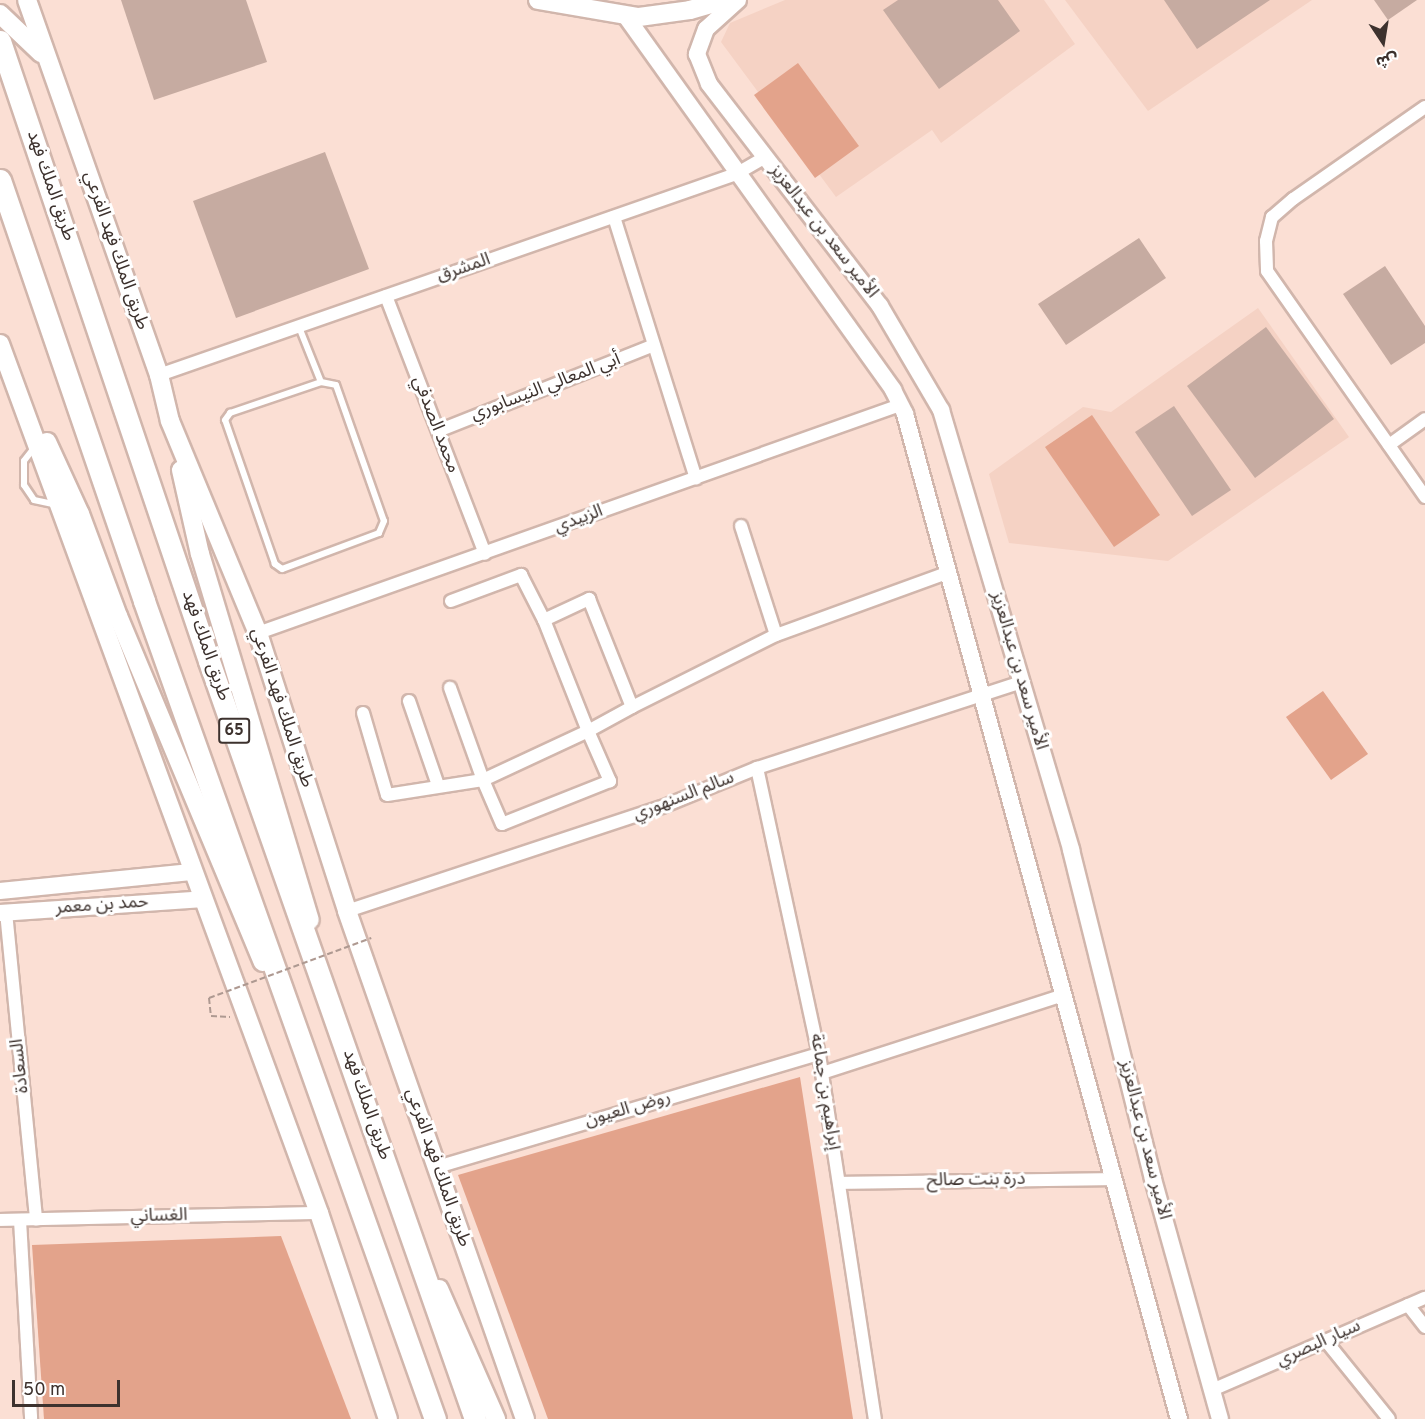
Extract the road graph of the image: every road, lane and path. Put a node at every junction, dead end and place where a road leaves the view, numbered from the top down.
1 (16, 0) edge
2 (29, 0) edge
3 (538, 0) edge
4 (738, 0) edge
5 (750, 0) edge
6 (722, 9) edge
7 (0, 14) edge
8 (625, 15) junction
9 (0, 42) edge
10 (41, 53) junction
11 (1425, 107) edge
12 (71, 125) junction
13 (765, 157) junction
14 (736, 174) junction
15 (0, 180) edge
16 (614, 217) junction
17 (386, 296) junction
18 (299, 327) junction
19 (0, 339) edge
20 (0, 344) edge
21 (654, 345) junction
22 (159, 375) junction
23 (321, 382) junction
24 (900, 405) junction
25 (1425, 418) edge
26 (170, 421) junction
27 (438, 431) junction
28 (1389, 445) junction
29 (37, 446) junction
30 (696, 478) junction
31 (1425, 497) edge
32 (58, 506) junction
33 (741, 526) dead end
34 (485, 554) junction
35 (949, 572) junction
36 (451, 602) dead end
37 (544, 620) junction
38 (258, 633) junction
39 (776, 635) junction
40 (1021, 682) junction
41 (450, 688) dead end
42 (982, 694) junction
43 (409, 701) dead end
44 (632, 707) junction
45 (363, 713) dead end
46 (588, 731) junction
47 (757, 768) junction
48 (483, 780) junction
49 (438, 785) junction
50 (191, 872) junction
51 (0, 891) edge
52 (204, 899) junction
53 (347, 911) junction
54 (3, 913) edge
55 (371, 938) dead end
56 (1064, 995) junction
57 (211, 1016) dead end
58 (819, 1054) junction
59 (822, 1073) junction
60 (358, 1079) junction
61 (321, 1096) junction
62 (437, 1167) junction
63 (1113, 1179) junction
64 (839, 1183) junction
65 (393, 1185) junction
66 (319, 1213) junction
67 (0, 1220) edge
68 (20, 1220) junction
69 (36, 1220) junction
70 (1425, 1298) edge
71 (1408, 1305) junction
72 (1425, 1327) edge
73 (1326, 1341) junction
74 (1212, 1390) junction
75 (31, 1419) edge
76 (388, 1419) edge
77 (432, 1419) edge
78 (475, 1419) edge
79 (496, 1419) edge
80 (525, 1419) edge
81 (875, 1419) edge
82 (1179, 1419) edge
83 (1220, 1419) edge
84 (1389, 1419) edge

1 - 10 main road
2 - 12 main road, طريق الملك فهد الفرعي
3 - 8 main road
4 - 6 street, الأمير سعد بن عبدالعزيز
5 - 6 lane
6 - 8 main road
6 - 13 street, الأمير سعد بن عبدالعزيز
7 - 10 main road
8 - 14 street, الأمير سعد بن عبدالعزيز
9 - 60 highway, طريق الملك فهد / 65
10 - 12 main road
11 - 28 street
12 - 22 main road, طريق الملك فهد الفرعي
13 - 14 street, المشرق
13 - 40 street, الأمير سعد بن عبدالعزيز
14 - 16 street, المشرق
14 - 24 street, الأمير سعد بن عبدالعزيز
15 - 61 highway, 65
16 - 17 street, المشرق
16 - 21 street
17 - 18 street, المشرق
17 - 27 street, محمد الصدفي
18 - 22 street, المشرق
18 - 23 lane
19 - 61 main road
20 - 29 main road
21 - 27 street, أبي المعالي النيسابوري
21 - 30 street
22 - 26 main road, طريق الملك فهد الفرعي
23 - 23 lane
24 - 30 street, الزبيدي
24 - 35 street, الأمير سعد بن عبدالعزيز
25 - 28 street
26 - 38 main road, طريق الملك فهد الفرعي
26 - 60 main road
27 - 34 street, محمد الصدفي
28 - 31 street
29 - 32 main road
29 - 32 lane
30 - 34 street, الزبيدي
32 - 50 main road
33 - 39 street
34 - 38 street, الزبيدي
35 - 39 street
35 - 42 street, الأمير سعد بن عبدالعزيز
36 - 37 street
37 - 44 street
37 - 46 street
38 - 53 main road, طريق الملك فهد الفرعي
39 - 44 street
40 - 42 street, سالم السنهوري
40 - 74 street, الأمير سعد بن عبدالعزيز
41 - 48 street
42 - 47 street, سالم السنهوري
42 - 56 street, الأمير سعد بن عبدالعزيز
43 - 49 street
44 - 46 street
45 - 49 street
46 - 48 street
46 - 48 street
47 - 53 street, سالم السنهوري
47 - 58 street, إبراهيم بن جماعة
48 - 49 street
50 - 51 street, حمد بن معمر
50 - 52 main road
52 - 54 street, حمد بن معمر
52 - 66 main road
53 - 62 main road, طريق الملك فهد الفرعي
54 - 69 street, السعادة
55 - 57 path, bridge
56 - 59 street
56 - 63 street, الأمير سعد بن عبدالعزيز
58 - 59 street, إبراهيم بن جماعة
58 - 62 street, روض العيون
59 - 64 street, إبراهيم بن جماعة
60 - 65 highway, طريق الملك فهد / 65
61 - 77 highway, 65
62 - 80 main road, طريق الملك فهد الفرعي
63 - 64 street, درة بنت صالح
63 - 82 street, الأمير سعد بن عبدالعزيز
64 - 81 street, إبراهيم بن جماعة
65 - 78 highway, طريق الملك فهد / 65
65 - 79 main road
66 - 69 street, الغساني
66 - 76 main road
67 - 68 street, الغساني
68 - 69 street, الغساني
68 - 75 street
70 - 71 street, سيار البصري
71 - 72 street
71 - 73 street, سيار البصري
73 - 74 street, سيار البصري
73 - 84 street
74 - 83 street, الأمير سعد بن عبدالعزيز

